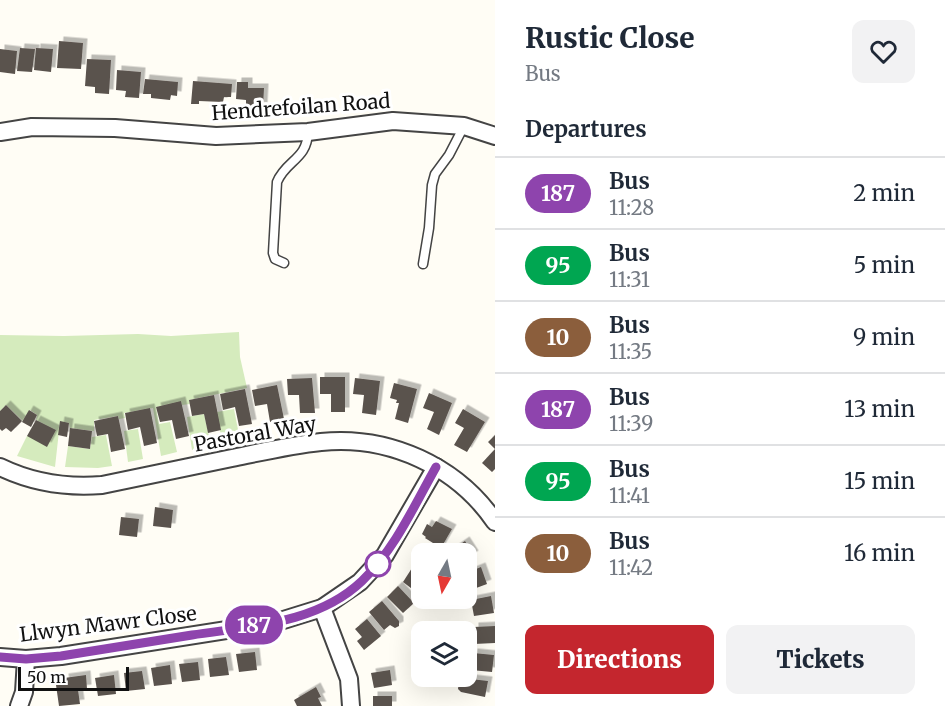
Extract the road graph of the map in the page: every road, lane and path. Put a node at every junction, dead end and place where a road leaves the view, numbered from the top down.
1 (464, 126) junction
2 (0, 132) edge
3 (308, 132) junction
4 (495, 136) edge
5 (284, 263) dead end
6 (423, 264) dead end
7 (0, 467) edge
8 (436, 467) junction
9 (495, 522) edge
10 (322, 608) junction
11 (0, 657) edge
12 (26, 659) junction
13 (19, 706) edge
14 (351, 706) edge

1 - 3 street, Hendrefoilan Road
1 - 4 street, Hendrefoilan Road
1 - 6 lane
2 - 3 street, Hendrefoilan Road
3 - 5 lane
7 - 8 street, Pastoral Way
8 - 9 street, Pastoral Way
8 - 10 street, Llwyn Mawr Close
10 - 12 street, Llwyn Mawr Close
10 - 14 street
11 - 12 street, Llwyn Mawr Close
12 - 13 street

